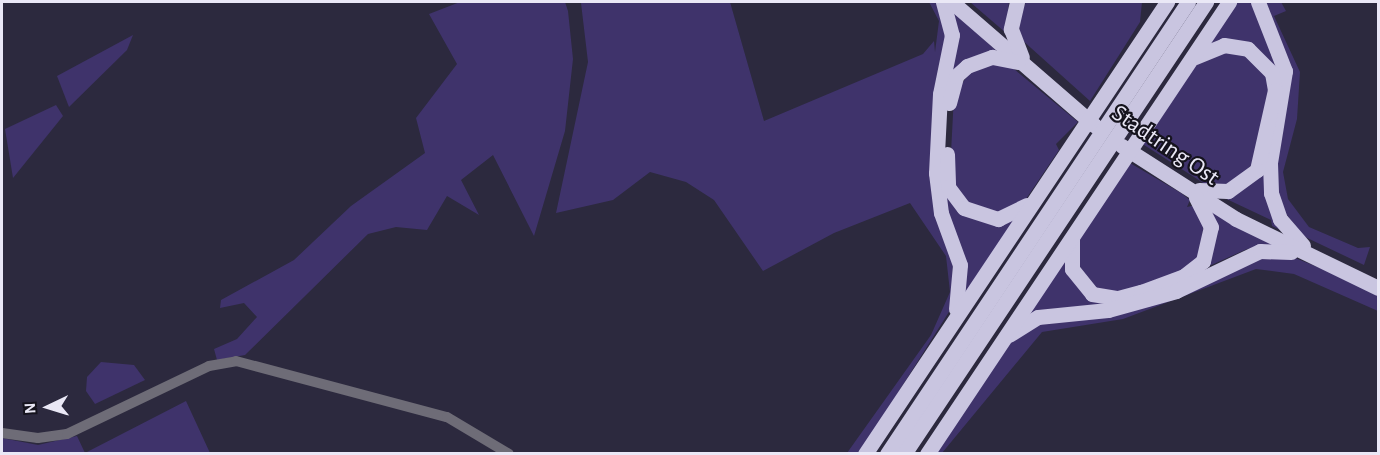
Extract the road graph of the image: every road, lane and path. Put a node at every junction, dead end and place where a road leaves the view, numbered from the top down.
1 (943, 2) edge
2 (952, 2) edge
3 (961, 2) edge
4 (1017, 2) edge
5 (1152, 2) edge
6 (1167, 2) edge
7 (1188, 2) edge
8 (1206, 2) edge
9 (1229, 2) edge
10 (1258, 2) edge
11 (1148, 30) junction
12 (1020, 60) junction
13 (1190, 61) junction
14 (1196, 192) junction
15 (1034, 200) junction
16 (1074, 232) junction
17 (1302, 250) junction
18 (1378, 278) edge
19 (1378, 288) edge
20 (953, 321) junction
21 (1002, 341) junction
22 (4, 434) edge
23 (509, 453) edge
24 (865, 453) edge
25 (887, 453) edge
26 (904, 453) edge
27 (927, 453) edge

1 - 20 highway
2 - 12 highway
3 - 12 highway
4 - 12 highway
5 - 11 highway
6 - 11 highway
7 - 25 highway
8 - 26 highway
9 - 13 highway
10 - 17 highway
11 - 15 highway
12 - 14 highway, Stadtring Ost
12 - 15 highway
13 - 14 highway
13 - 16 highway
14 - 16 highway
14 - 17 highway, Stadtring Ost
15 - 20 highway
16 - 21 highway
17 - 18 highway, Stadtring Ost
17 - 19 highway, Stadtring Ost
17 - 21 highway
20 - 24 highway
21 - 27 highway
22 - 23 street

